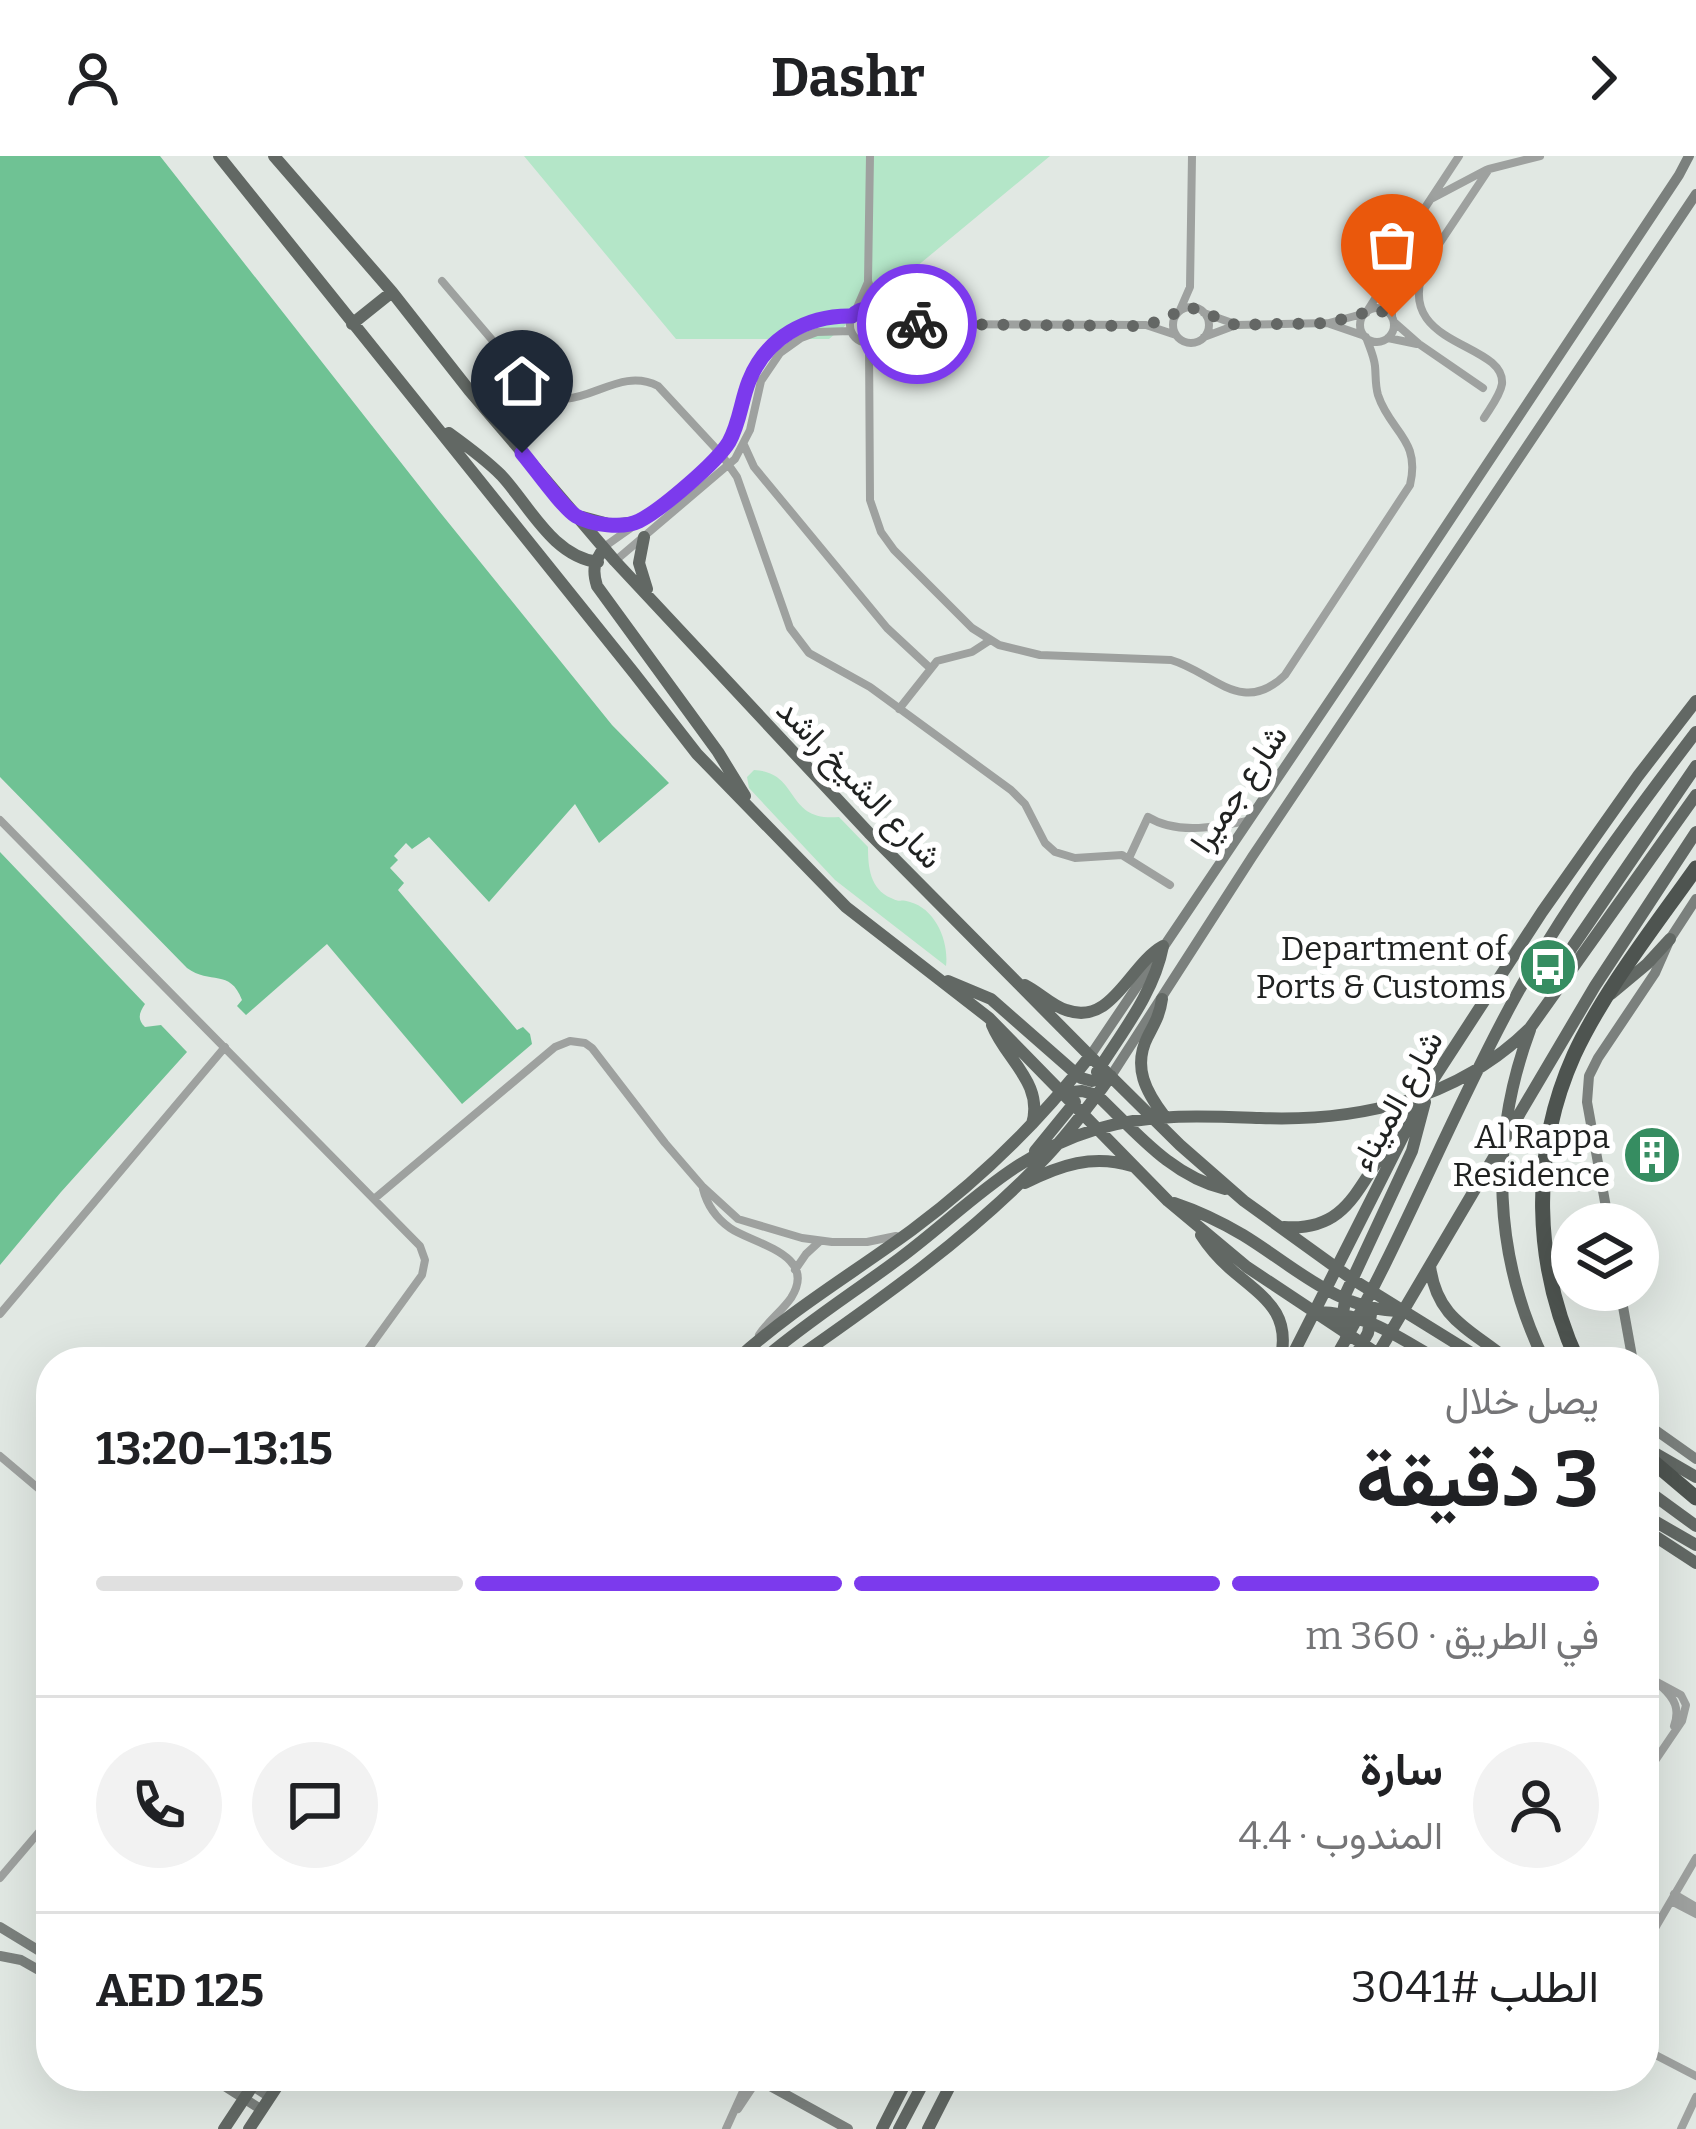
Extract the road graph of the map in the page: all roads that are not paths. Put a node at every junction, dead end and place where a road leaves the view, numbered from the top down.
1 (220, 156) edge
2 (274, 156) edge
3 (870, 156) edge
4 (1192, 156) edge
5 (1459, 156) edge
6 (1540, 156) edge
7 (1689, 156) edge
8 (1489, 169) junction
9 (1696, 194) edge
10 (1429, 200) junction
11 (1392, 272) junction
12 (868, 280) junction
13 (442, 281) dead end
14 (1190, 287) junction
15 (392, 292) junction
16 (1203, 311) junction
17 (880, 312) junction
18 (1178, 312) junction
19 (1366, 313) junction
20 (853, 314) junction
21 (1393, 320) junction
22 (1329, 323) junction
23 (352, 324) junction
24 (913, 324) junction
25 (1236, 325) junction
26 (1146, 326) junction
27 (851, 332) junction
28 (1176, 335) junction
29 (883, 336) junction
30 (1365, 336) junction
31 (1204, 337) junction
32 (1387, 339) junction
33 (868, 344) junction
34 (1419, 344) junction
35 (1376, 366) junction
36 (1484, 388) dead end
37 (1484, 418) dead end
38 (433, 422) junction
39 (744, 445) junction
40 (721, 454) junction
41 (730, 464) junction
42 (575, 515) junction
43 (638, 522) junction
44 (644, 537) junction
45 (604, 548) junction
46 (615, 561) junction
47 (595, 562) junction
48 (657, 606) junction
49 (990, 640) junction
50 (930, 668) junction
51 (1696, 701) edge
52 (899, 709) junction
53 (1696, 732) edge
54 (1696, 766) edge
55 (1696, 795) edge
56 (757, 816) junction
57 (0, 820) edge
58 (1249, 820) junction
59 (1696, 832) edge
60 (1130, 857) junction
61 (1696, 868) edge
62 (1170, 884) dead end
63 (1696, 899) edge
64 (1670, 939) junction
65 (1163, 946) junction
66 (941, 979) junction
67 (1013, 979) junction
68 (1162, 999) junction
69 (1579, 1013) junction
70 (989, 1018) junction
71 (225, 1048) junction
72 (1100, 1066) junction
73 (1087, 1086) junction
74 (1426, 1089) junction
75 (1062, 1093) junction
76 (1078, 1110) junction
77 (1031, 1125) junction
78 (1406, 1129) junction
79 (1180, 1145) junction
80 (1133, 1167) junction
81 (703, 1187) junction
82 (1231, 1190) junction
83 (1004, 1197) junction
84 (374, 1199) junction
85 (1168, 1201) junction
86 (1605, 1203) edge
87 (1194, 1224) junction
88 (1279, 1226) junction
89 (916, 1227) junction
90 (820, 1241) junction
91 (1430, 1265) junction
92 (1337, 1268) junction
93 (795, 1270) junction
94 (1358, 1282) junction
95 (1326, 1290) junction
96 (1343, 1307) junction
97 (1403, 1311) junction
98 (1624, 1311) edge
99 (1314, 1312) junction
100 (0, 1314) edge
101 (1370, 1315) junction
102 (1391, 1331) junction
103 (1345, 1333) junction
104 (1363, 1344) junction
105 (753, 1345) joint
106 (370, 1347) edge
107 (778, 1347) edge
108 (811, 1347) edge
109 (1281, 1347) edge
110 (1296, 1347) edge
111 (1341, 1347) edge
112 (1361, 1347) edge
113 (1366, 1347) edge
114 (1385, 1347) edge
115 (1417, 1347) edge
116 (1462, 1347) edge
117 (1489, 1347) edge
118 (1539, 1347) edge
119 (1572, 1347) edge
120 (1630, 1347) edge
121 (1659, 1433) edge
122 (0, 1456) edge
123 (1659, 1458) edge
124 (1696, 1459) edge
125 (1659, 1465) edge
126 (1696, 1477) edge
127 (36, 1486) edge
128 (1696, 1498) edge
129 (1659, 1499) edge
130 (1659, 1524) edge
131 (1696, 1526) edge
132 (1659, 1539) edge
133 (1696, 1545) edge
134 (1696, 1563) edge
135 (1659, 1684) edge
136 (1659, 1753) edge
137 (36, 1836) edge
138 (1696, 1858) edge
139 (0, 1878) edge
140 (1672, 1898) junction
141 (1696, 1910) edge
142 (1659, 1920) edge
143 (0, 1927) edge
144 (36, 1949) edge
145 (0, 1956) edge
146 (36, 1968) edge
147 (1659, 2057) edge
148 (1696, 2076) edge
149 (249, 2091) edge
150 (255, 2091) edge
151 (274, 2091) edge
152 (746, 2091) edge
153 (779, 2091) edge
154 (901, 2091) edge
155 (919, 2091) edge
156 (948, 2091) edge
157 (1696, 2097) edge
158 (266, 2104) junction
159 (1696, 2110) edge
160 (728, 2124) edge
161 (932, 2125) edge
162 (224, 2129) edge
163 (249, 2129) edge
164 (848, 2129) edge
165 (882, 2129) edge
166 (898, 2129) edge
167 (1683, 2129) edge

1 - 23 main road
2 - 15 main road, شارع الشيخ راشد
3 - 12 street
4 - 14 street
5 - 10 street
6 - 8 street
7 - 58 street, شارع جميرا
8 - 10 street
8 - 37 street
9 - 68 street, شارع جميرا
10 - 11 street
11 - 19 street
11 - 21 street
12 - 17 street
12 - 20 street
13 - 40 street
14 - 16 street
14 - 18 street
15 - 23 main road
15 - 42 main road, شارع الشيخ راشد
16 - 18 street
16 - 25 street
16 - 31 street
17 - 20 street
17 - 24 street
17 - 29 street
18 - 26 street
18 - 28 street
19 - 21 street
19 - 22 street
19 - 30 street
20 - 27 street
20 - 40 street
21 - 32 street
21 - 34 street
22 - 25 street
22 - 30 street
23 - 38 main road
24 - 26 street
24 - 29 street
25 - 31 street
26 - 28 street
27 - 33 street
27 - 39 street
28 - 31 street
29 - 33 street
30 - 32 street
30 - 35 street
32 - 34 street
32 - 35 street
33 - 49 street
34 - 36 street
35 - 49 street
38 - 47 main road
38 - 56 main road
39 - 41 street
39 - 50 street
40 - 41 street
40 - 43 street
41 - 44 street
41 - 52 street
42 - 43 main road
42 - 45 main road, شارع الشيخ راشد
43 - 45 street
44 - 46 street
44 - 48 main road
45 - 46 main road, شارع الشيخ راشد
45 - 47 main road
46 - 47 main road
46 - 48 main road, شارع الشيخ راشد
47 - 56 main road
48 - 67 main road, شارع الشيخ راشد
49 - 50 street
50 - 52 street
51 - 74 main road, شارع الميناء
52 - 60 street
53 - 111 main road
54 - 118 main road
55 - 107 main road
56 - 66 main road
57 - 71 street
58 - 60 street
58 - 65 street, شارع جميرا
59 - 69 main road
60 - 62 street
61 - 119 highway
63 - 64 street
64 - 69 main road
64 - 86 street
65 - 67 main road
65 - 72 main road
66 - 70 main road
66 - 73 main road
67 - 72 main road, شارع الشيخ راشد
68 - 72 street, شارع جميرا
68 - 79 main road
69 - 91 main road
70 - 75 main road
70 - 77 main road
71 - 84 street
71 - 100 street
72 - 73 main road
72 - 73 main road, شارع جميرا
72 - 79 main road, شارع الشيخ راشد
73 - 75 main road, شارع جميرا
73 - 76 main road
73 - 82 main road
74 - 78 main road, شارع الميناء
74 - 94 main road
75 - 76 main road
75 - 77 main road, شارع جميرا
76 - 80 main road
76 - 83 main road
77 - 89 main road, شارع جميرا
78 - 88 main road
78 - 92 main road, شارع الميناء
79 - 82 main road, شارع الشيخ راشد
80 - 83 main road
80 - 85 main road
81 - 84 street
81 - 90 street
81 - 93 street
82 - 88 main road, شارع الشيخ راشد
83 - 108 main road
84 - 106 street
85 - 87 main road
85 - 95 main road
87 - 99 main road
87 - 109 main road
88 - 92 main road, شارع الشيخ راشد
89 - 90 street
89 - 105 main road, شارع جميرا
90 - 93 street
91 - 97 main road
91 - 117 main road
92 - 94 main road, شارع الشيخ راشد
92 - 95 main road, شارع الميناء
93 - 105 street
94 - 96 main road
94 - 97 main road, شارع الشيخ راشد
94 - 101 main road
95 - 96 main road
95 - 99 main road, شارع الميناء
96 - 99 main road
96 - 101 main road
96 - 103 main road
97 - 101 main road
97 - 102 main road
97 - 116 main road, شارع الشيخ راشد
98 - 120 street
99 - 103 main road
99 - 110 main road, شارع الميناء
101 - 102 main road
101 - 104 main road
102 - 114 main road
102 - 115 main road
103 - 104 main road
104 - 112 main road
104 - 113 main road
121 - 124 street
122 - 127 street
123 - 126 main road
125 - 128 highway
129 - 131 main road
130 - 133 main road
132 - 134 main road
135 - 136 street
137 - 139 street
138 - 140 street
140 - 141 street
140 - 142 street
143 - 144 street
145 - 146 street
147 - 148 street
149 - 162 main road
150 - 158 street
151 - 158 main road
152 - 160 street
153 - 164 street
154 - 165 main road
155 - 166 main road
156 - 161 main road
157 - 167 street
158 - 163 main road
159 - 167 street

